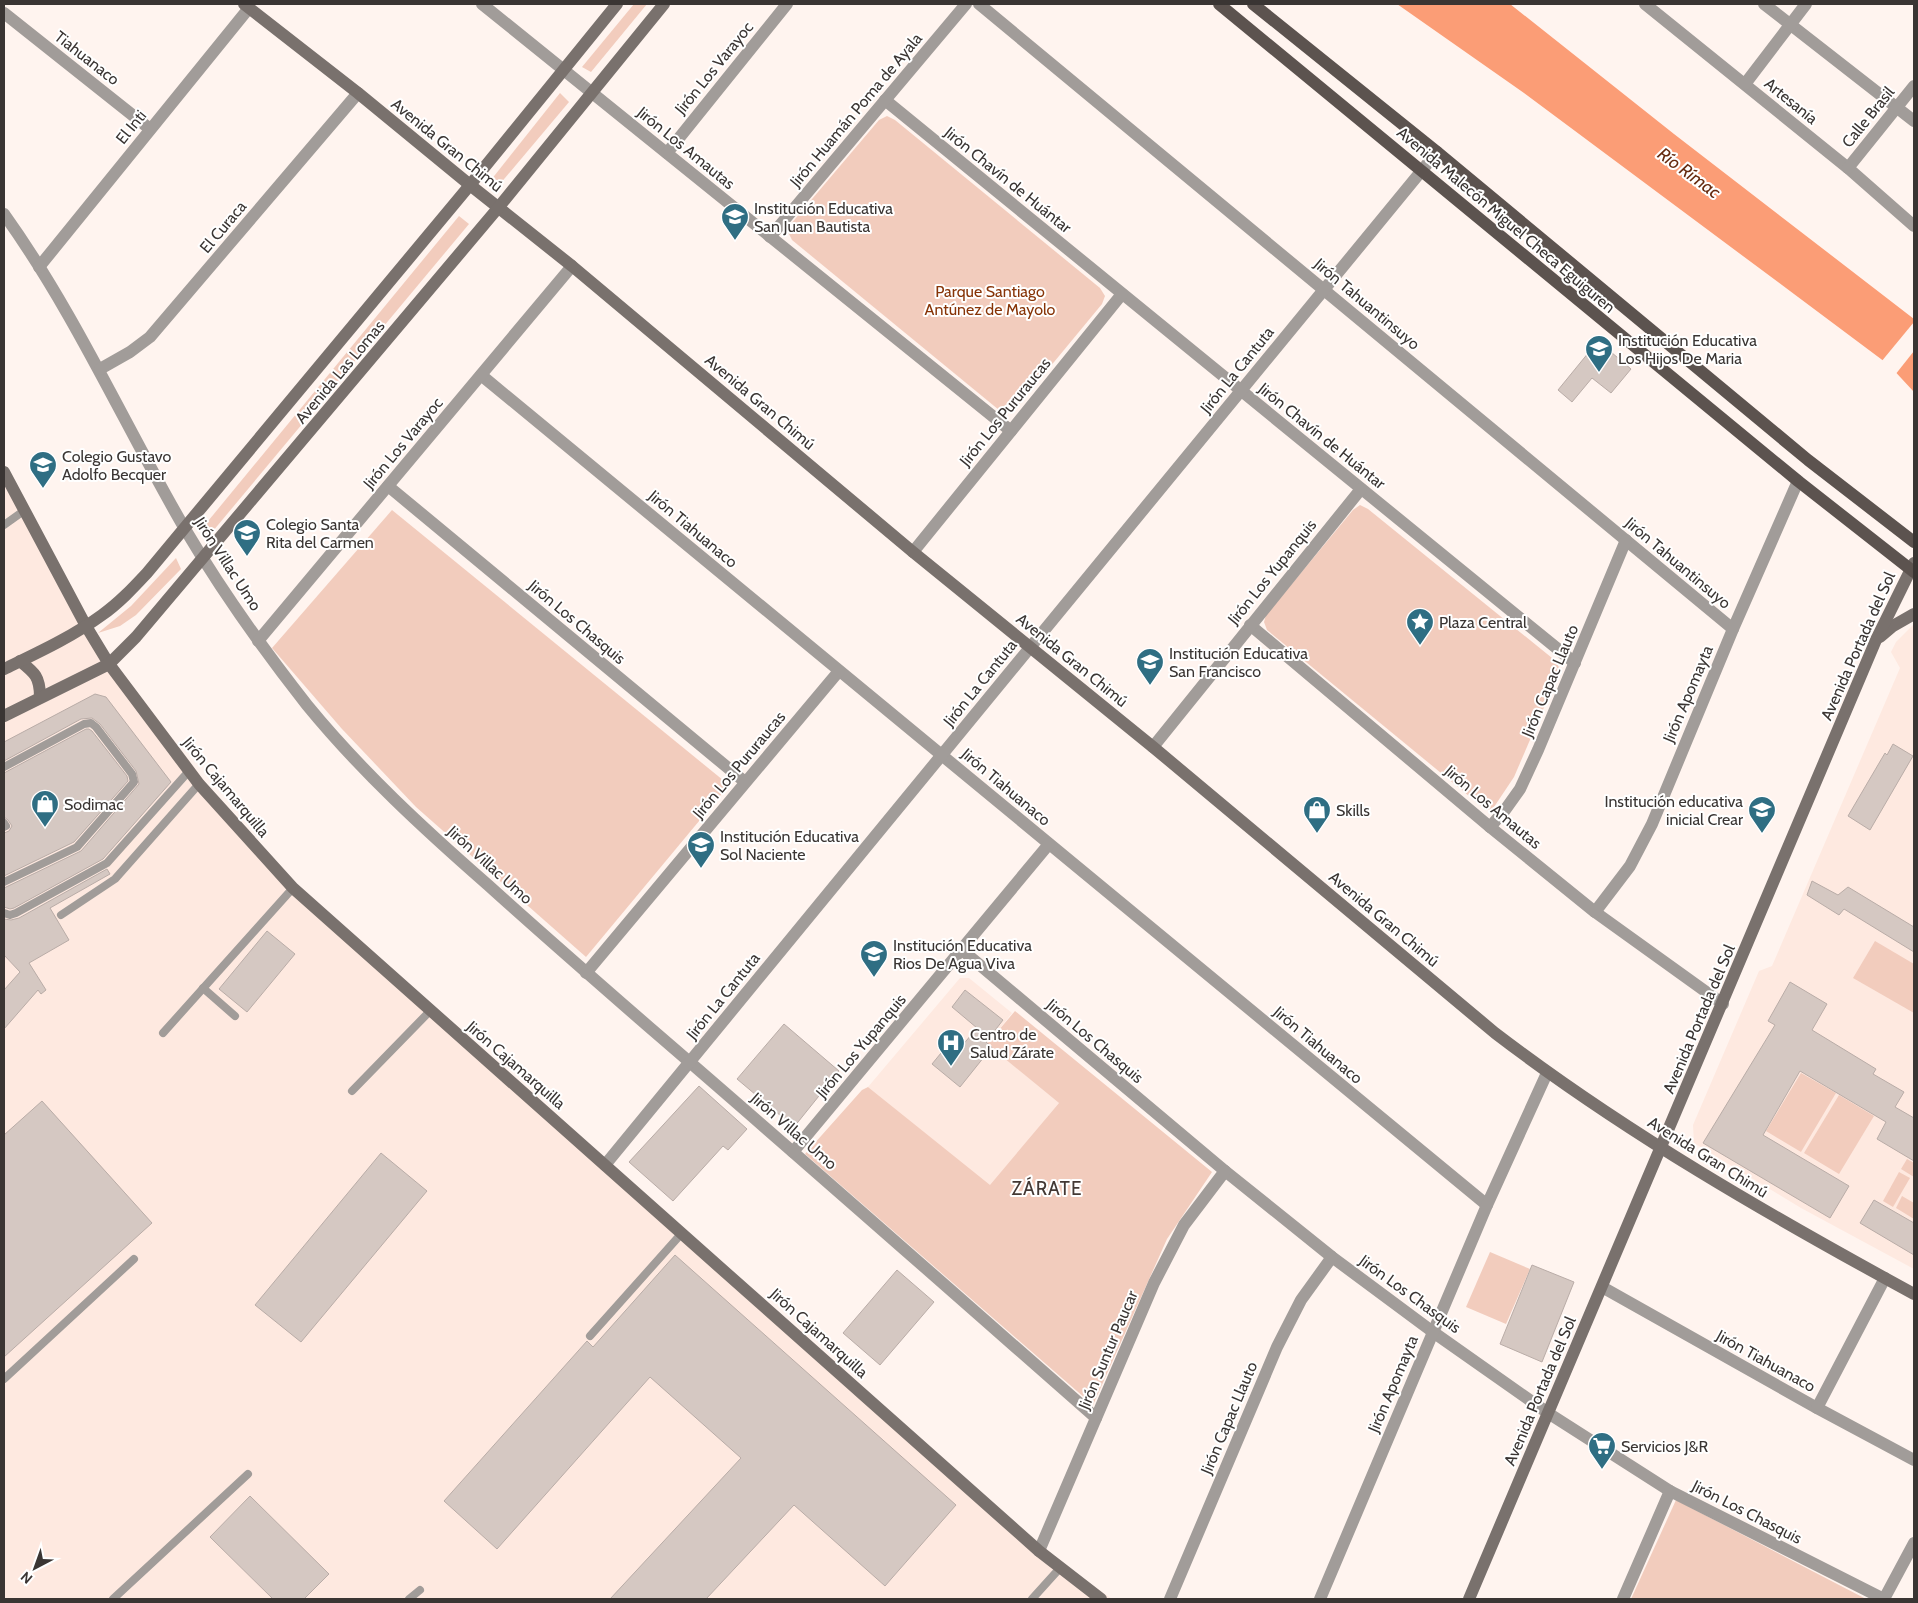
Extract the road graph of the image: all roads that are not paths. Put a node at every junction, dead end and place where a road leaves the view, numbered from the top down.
1 (482, 4) edge
2 (616, 4) edge
3 (664, 4) edge
4 (787, 4) edge
5 (966, 4) edge
6 (980, 4) edge
7 (1219, 4) edge
8 (1254, 4) edge
9 (1645, 4) edge
10 (1764, 4) edge
11 (1806, 4) edge
12 (246, 6) edge
13 (4, 13) edge
14 (1789, 24) junction
15 (562, 69) junction
16 (1745, 84) junction
17 (1914, 86) edge
18 (358, 93) junction
19 (592, 93) junction
20 (885, 100) junction
21 (1896, 108) junction
22 (1914, 121) edge
23 (150, 129) junction
24 (1437, 152) junction
25 (667, 153) junction
26 (1848, 168) junction
27 (1422, 172) junction
28 (470, 185) junction
29 (498, 208) junction
30 (4, 214) edge
31 (1914, 226) edge
32 (8, 228) edge
33 (770, 237) junction
34 (572, 266) junction
35 (39, 267) junction
36 (1324, 290) junction
37 (1122, 294) junction
38 (100, 369) junction
39 (481, 375) junction
40 (1241, 391) junction
41 (1011, 430) junction
42 (4, 472) edge
43 (1798, 481) junction
44 (388, 486) junction
45 (1361, 489) junction
46 (25, 510) junction
47 (4, 525) edge
48 (185, 529) junction
49 (1626, 540) junction
50 (1914, 542) edge
51 (913, 552) junction
52 (204, 558) junction
53 (1913, 568) edge
54 (1914, 614) edge
55 (1250, 625) junction
56 (86, 626) junction
57 (1733, 629) junction
58 (1876, 640) junction
59 (258, 641) junction
60 (1030, 648) junction
61 (20, 661) junction
62 (109, 664) junction
63 (1575, 664) junction
64 (4, 669) edge
65 (839, 671) junction
66 (40, 697) junction
67 (4, 716) edge
68 (1153, 746) junction
69 (942, 755) junction
70 (4, 767) edge
71 (189, 771) junction
72 (745, 782) junction
73 (199, 784) junction
74 (4, 823) edge
75 (1490, 827) junction
76 (4, 828) edge
77 (1049, 844) junction
78 (4, 882) edge
79 (293, 888) junction
80 (1596, 912) junction
81 (4, 914) edge
82 (61, 915) dead end
83 (962, 950) junction
84 (586, 973) junction
85 (204, 988) junction
86 (1723, 1004) junction
87 (430, 1010) junction
88 (235, 1016) dead end
89 (163, 1033) dead end
90 (690, 1062) junction
91 (1547, 1073) junction
92 (352, 1091) dead end
93 (1662, 1149) junction
94 (793, 1152) junction
95 (605, 1165) junction
96 (1225, 1172) junction
97 (1487, 1205) junction
98 (682, 1233) junction
99 (1332, 1257) junction
100 (134, 1259) dead end
101 (1885, 1278) junction
102 (1602, 1287) junction
103 (1914, 1294) edge
104 (1433, 1332) junction
105 (590, 1336) dead end
106 (4, 1379) edge
107 (1816, 1408) junction
108 (1548, 1413) junction
109 (1096, 1418) junction
110 (1914, 1460) edge
111 (248, 1474) dead end
112 (1670, 1491) junction
113 (1914, 1542) edge
114 (1039, 1551) junction
115 (1060, 1568) junction
116 (420, 1590) dead end
117 (113, 1599) edge
118 (409, 1599) edge
119 (1032, 1599) edge
120 (1101, 1599) edge
121 (1170, 1599) edge
122 (1320, 1599) edge
123 (1469, 1599) edge
124 (1623, 1599) edge
125 (1884, 1599) edge

1 - 15 street, Jirón Los Amautas
2 - 15 street, Avenida Las Lomas
3 - 19 street, Avenida Las Lomas
4 - 25 street, Jirón Los Varayoc
5 - 20 street, Jirón Huamán Poma de Ayala
6 - 36 street, Jirón Tahuantinsuyo
7 - 27 main road, Avenida Malecón Miguel Checa Eguiguren
8 - 24 main road, Avenida Malecón Miguel Checa Eguiguren
9 - 16 street, Artesanía
10 - 14 street
11 - 14 street
12 - 18 street, Avenida Gran Chimú
12 - 23 street, El Inti
13 - 23 street, Tiahuanaco
14 - 16 street
14 - 21 street
15 - 19 street, Jirón Los Amautas
15 - 28 street, Avenida Las Lomas
16 - 26 street, Artesanía
17 - 21 street, Calle Brasil
18 - 28 street, Avenida Gran Chimú
18 - 38 street, El Curaca
19 - 25 street, Jirón Los Amautas
19 - 29 street, Avenida Las Lomas
20 - 33 street, Jirón Huamán Poma de Ayala
20 - 37 street, Jirón Chavín de Huántar
21 - 22 street
21 - 26 street, Calle Brasil
23 - 35 street, El Inti
24 - 27 street, Jirón La Cantuta
24 - 50 main road, Avenida Malecón Miguel Checa Eguiguren
25 - 33 street, Jirón Los Amautas
26 - 31 street, Artesanía
27 - 36 street, Jirón La Cantuta
27 - 43 main road, Avenida Malecón Miguel Checa Eguiguren
28 - 29 street, Avenida Gran Chimú
28 - 48 street, Avenida Las Lomas
29 - 34 street, Avenida Gran Chimú
29 - 52 street, Avenida Las Lomas
30 - 32 street, Jirón Villac Umo
32 - 35 street, Jirón Villac Umo
33 - 41 street, Jirón Los Amautas
34 - 39 street, Jirón Los Varayoc
34 - 51 street, Avenida Gran Chimú
35 - 38 street, Jirón Villac Umo
36 - 40 street, Jirón La Cantuta
36 - 49 street, Jirón Tahuantinsuyo
37 - 40 street, Jirón Chavín de Huántar
37 - 41 street, Jirón Los Pururaucas
38 - 48 street, Jirón Villac Umo
39 - 44 street, Jirón Los Varayoc
39 - 65 street, Jirón Tiahuanaco
40 - 45 street, Jirón Chavín de Huántar
40 - 60 street, Jirón La Cantuta
41 - 51 street, Jirón Los Pururaucas
42 - 46 street, Jirón Cajamarquilla
43 - 53 main road, Avenida Malecón Miguel Checa Eguiguren
43 - 57 street, Jirón Apomayta
44 - 59 street, Jirón Los Varayoc
44 - 72 street, Jirón Los Chasquis
45 - 55 street, Jirón Los Yupanquis
45 - 63 street, Jirón Chavín de Huántar
46 - 47 lane
46 - 56 street, Jirón Cajamarquilla
48 - 52 street, Jirón Villac Umo
48 - 56 street, Avenida Las Lomas
49 - 57 street, Jirón Tahuantinsuyo
49 - 63 street, Jirón Capac Llauto
51 - 60 street, Avenida Gran Chimú
52 - 59 street, Jirón Villac Umo
52 - 62 street, Avenida Las Lomas
53 - 58 street, Avenida Portada del Sol
54 - 58 street
55 - 68 street, Jirón Los Yupanquis
55 - 75 street, Jirón Los Amautas
56 - 61 street, Avenida Las Lomas
56 - 62 street, Jirón Cajamarquilla
57 - 80 street, Jirón Apomayta
58 - 86 street, Avenida Portada del Sol
59 - 84 street, Jirón Villac Umo
60 - 68 street, Avenida Gran Chimú
60 - 69 street, Jirón La Cantuta
61 - 64 street, Avenida Las Lomas
61 - 66 street
62 - 66 street, Avenida Las Lomas
62 - 71 street, Jirón Cajamarquilla
63 - 75 street, Jirón Capac Llauto
65 - 69 street, Jirón Tiahuanaco
65 - 72 street, Jirón Los Pururaucas
66 - 67 street, Avenida Las Lomas
68 - 91 street, Avenida Gran Chimú
69 - 77 street, Jirón Tiahuanaco
69 - 90 street, Jirón La Cantuta
70 - 78 lane
71 - 73 street, Jirón Cajamarquilla
71 - 81 lane
72 - 84 street, Jirón Los Pururaucas
73 - 79 street, Jirón Cajamarquilla
73 - 82 lane
74 - 76 lane
75 - 80 street, Jirón Los Amautas
77 - 83 street, Jirón Los Yupanquis
77 - 97 street, Jirón Tiahuanaco
79 - 85 lane
79 - 87 street, Jirón Cajamarquilla
80 - 86 street, Jirón Los Amautas
83 - 94 street, Jirón Los Yupanquis
83 - 96 street, Jirón Los Chasquis
84 - 90 street, Jirón Villac Umo
85 - 88 lane
85 - 89 lane
86 - 93 street, Avenida Portada del Sol
87 - 92 lane
87 - 95 street, Jirón Cajamarquilla
90 - 94 street, Jirón Villac Umo
90 - 95 street, Jirón La Cantuta
91 - 93 street, Avenida Gran Chimú
91 - 97 street, Jirón Apomayta
93 - 101 street, Avenida Gran Chimú
93 - 102 street, Avenida Portada del Sol
94 - 109 street, Jirón Villac Umo
95 - 98 street, Jirón Cajamarquilla
96 - 99 street, Jirón Los Chasquis
96 - 109 street, Jirón Suntur Paucar
97 - 104 street, Jirón Apomayta
98 - 105 lane
98 - 114 street, Jirón Cajamarquilla
99 - 104 street, Jirón Los Chasquis
99 - 121 street, Jirón Capac Llauto
100 - 106 lane
101 - 103 street, Avenida Gran Chimú
101 - 107 street
102 - 107 street, Jirón Tiahuanaco
102 - 108 street, Avenida Portada del Sol
104 - 108 street, Jirón Los Chasquis
104 - 122 street, Jirón Apomayta
107 - 110 street, Jirón Tiahuanaco
108 - 112 street, Jirón Los Chasquis
108 - 123 street, Avenida Portada del Sol
109 - 114 street, Jirón Suntur Paucar
111 - 117 lane
112 - 124 street
112 - 125 street, Jirón Los Chasquis
113 - 125 street
114 - 115 street, Jirón Cajamarquilla
115 - 119 lane
115 - 120 street, Jirón Cajamarquilla
116 - 118 lane

